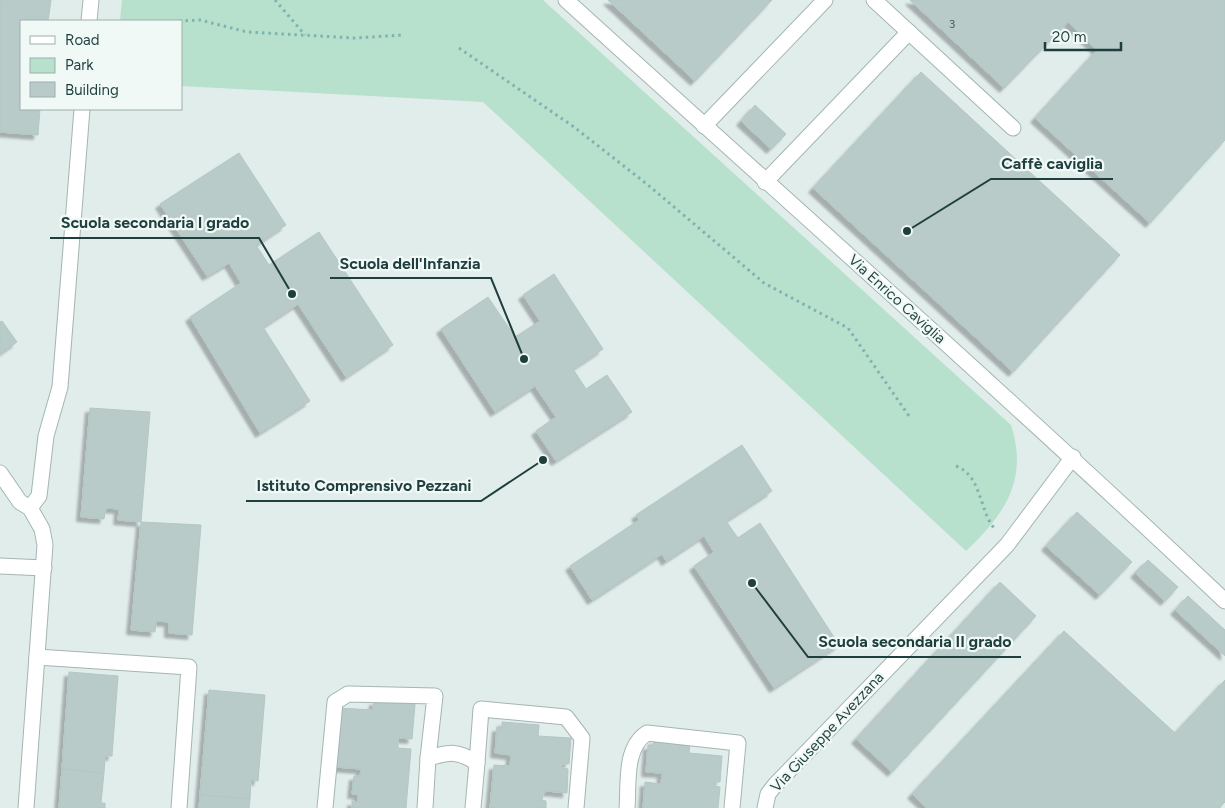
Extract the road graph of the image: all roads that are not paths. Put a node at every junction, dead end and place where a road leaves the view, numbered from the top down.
1 (91, 0) edge
2 (566, 0) edge
3 (825, 0) edge
4 (874, 0) edge
5 (89, 20) edge
6 (909, 32) junction
7 (82, 110) edge
8 (704, 126) junction
9 (1013, 128) dead end
10 (765, 182) junction
11 (1073, 457) junction
12 (0, 472) edge
13 (30, 508) junction
14 (0, 566) edge
15 (44, 568) junction
16 (1225, 601) edge
17 (37, 657) junction
18 (428, 758) junction
19 (477, 762) junction
20 (26, 808) edge
21 (179, 808) edge
22 (325, 808) edge
23 (425, 808) edge
24 (473, 808) edge
25 (576, 808) edge
26 (627, 808) edge
27 (732, 808) edge
28 (765, 808) edge

1 - 5 street
2 - 8 street, Via Enrico Caviglia
3 - 8 street
4 - 6 street
6 - 9 street
6 - 10 street
7 - 13 street
8 - 10 street, Via Enrico Caviglia
10 - 11 street, Via Enrico Caviglia
11 - 16 street, Via Enrico Caviglia
11 - 28 street, Via Giuseppe Avezzana
12 - 13 street
13 - 15 street
14 - 15 street
15 - 17 street
17 - 20 street
17 - 21 street
18 - 19 street
18 - 22 street
18 - 23 street
19 - 24 street
19 - 25 street
26 - 27 street

